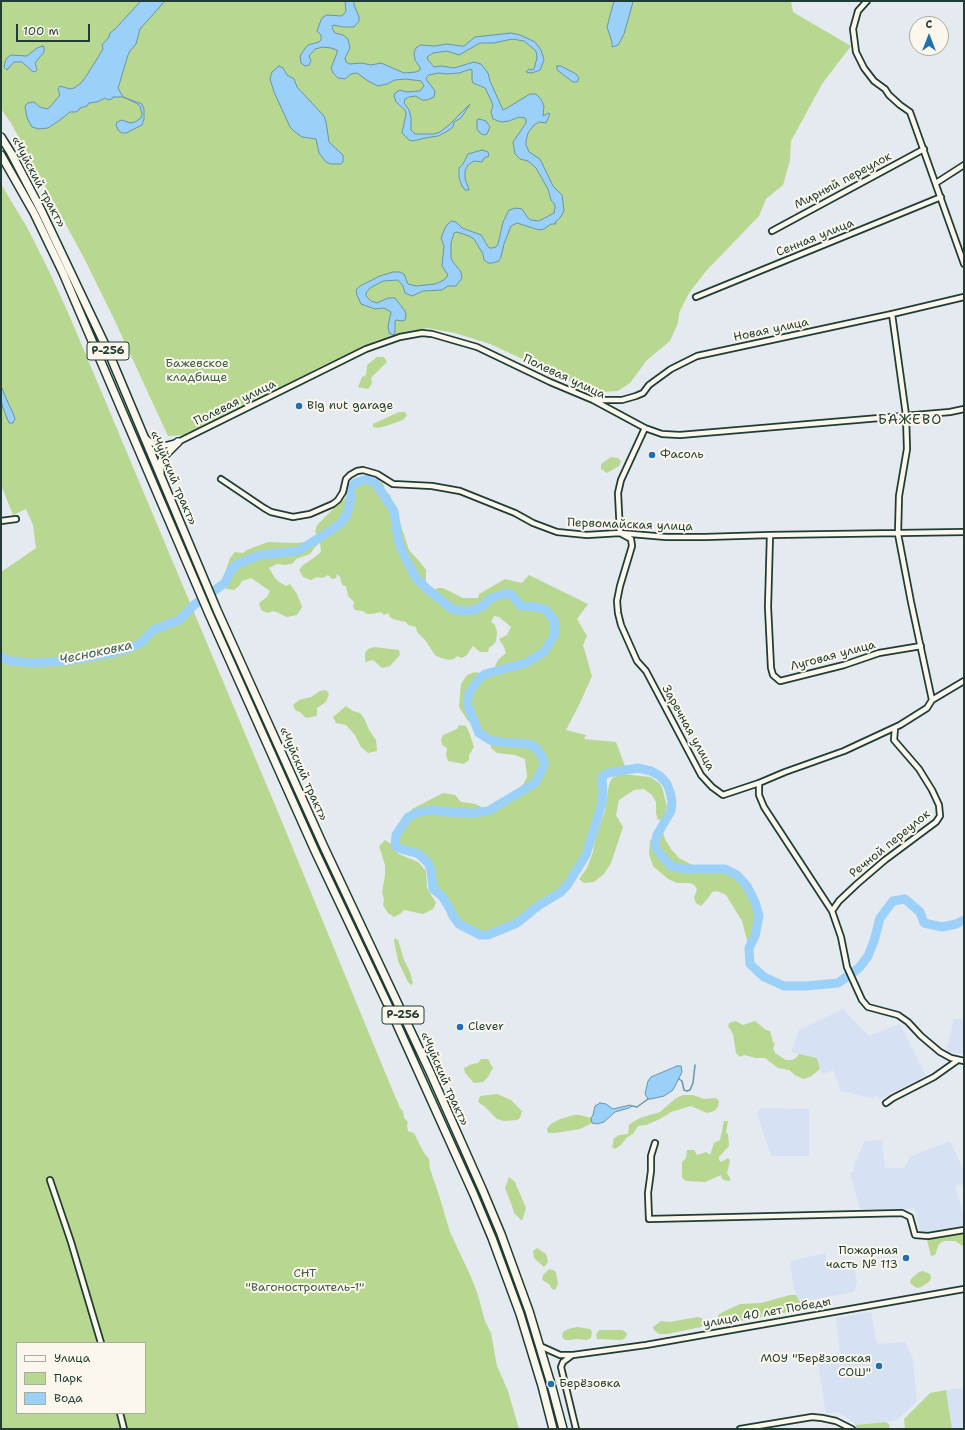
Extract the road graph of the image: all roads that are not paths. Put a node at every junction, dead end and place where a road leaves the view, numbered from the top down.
1 (867, 1) edge
2 (1, 137) edge
3 (924, 149) junction
4 (1, 155) edge
5 (964, 165) edge
6 (936, 183) junction
7 (941, 197) junction
8 (772, 231) dead end
9 (964, 264) edge
10 (696, 297) dead end
11 (964, 297) edge
12 (892, 314) junction
13 (592, 400) junction
14 (964, 409) edge
15 (906, 415) junction
16 (645, 428) junction
17 (143, 436) junction
18 (178, 442) junction
19 (160, 477) junction
20 (222, 479) dead end
21 (16, 519) dead end
22 (1, 521) edge
23 (964, 532) edge
24 (620, 533) junction
25 (898, 534) junction
26 (770, 535) junction
27 (921, 646) junction
28 (964, 681) edge
29 (932, 700) junction
30 (894, 728) junction
31 (759, 784) junction
32 (832, 911) junction
33 (958, 1060) junction
34 (964, 1061) edge
35 (886, 1102) dead end
36 (655, 1143) dead end
37 (50, 1180) dead end
38 (964, 1230) edge
39 (964, 1289) edge
40 (101, 1342) edge
41 (540, 1346) junction
42 (573, 1356) junction
43 (120, 1414) edge
44 (124, 1429) edge
45 (554, 1429) edge
46 (563, 1429) edge
47 (576, 1429) edge
48 (740, 1429) edge
49 (852, 1429) edge

1 - 3 street
2 - 17 highway, «Чуйский тракт» / Р-256
3 - 6 street
3 - 8 street, Мирный переулок
4 - 45 highway, «Чуйский тракт» / Р-256
5 - 6 street
6 - 7 street
7 - 9 street
7 - 10 street, Сенная улица
11 - 12 street, Новая улица
12 - 13 street, Новая улица
12 - 15 street
13 - 16 street, Полевая улица
13 - 18 street, Полевая улица
14 - 15 street, Полевая улица
15 - 16 street, Полевая улица
15 - 25 street
16 - 24 street
17 - 18 street, Полевая улица
17 - 19 highway, «Чуйский тракт» / Р-256
18 - 19 highway
19 - 41 highway, «Чуйский тракт» / Р-256
20 - 24 street, Первомайская улица
21 - 22 street
23 - 25 street, Первомайская улица
24 - 26 street, Первомайская улица
24 - 31 street, Заречная улица
25 - 26 street, Первомайская улица
25 - 27 street
26 - 27 street, Луговая улица
27 - 29 street
28 - 29 street, Заречная улица
29 - 30 street, Заречная улица
30 - 31 street, Заречная улица
30 - 32 street, Речной переулок
31 - 32 street
32 - 33 street
33 - 34 street
33 - 35 street
36 - 38 street
37 - 40 street
39 - 42 street, улица 40 лет Победы
41 - 42 street, улица 40 лет Победы
41 - 46 highway, «Чуйский тракт» / Р-256
42 - 47 street
43 - 44 street
48 - 49 street

